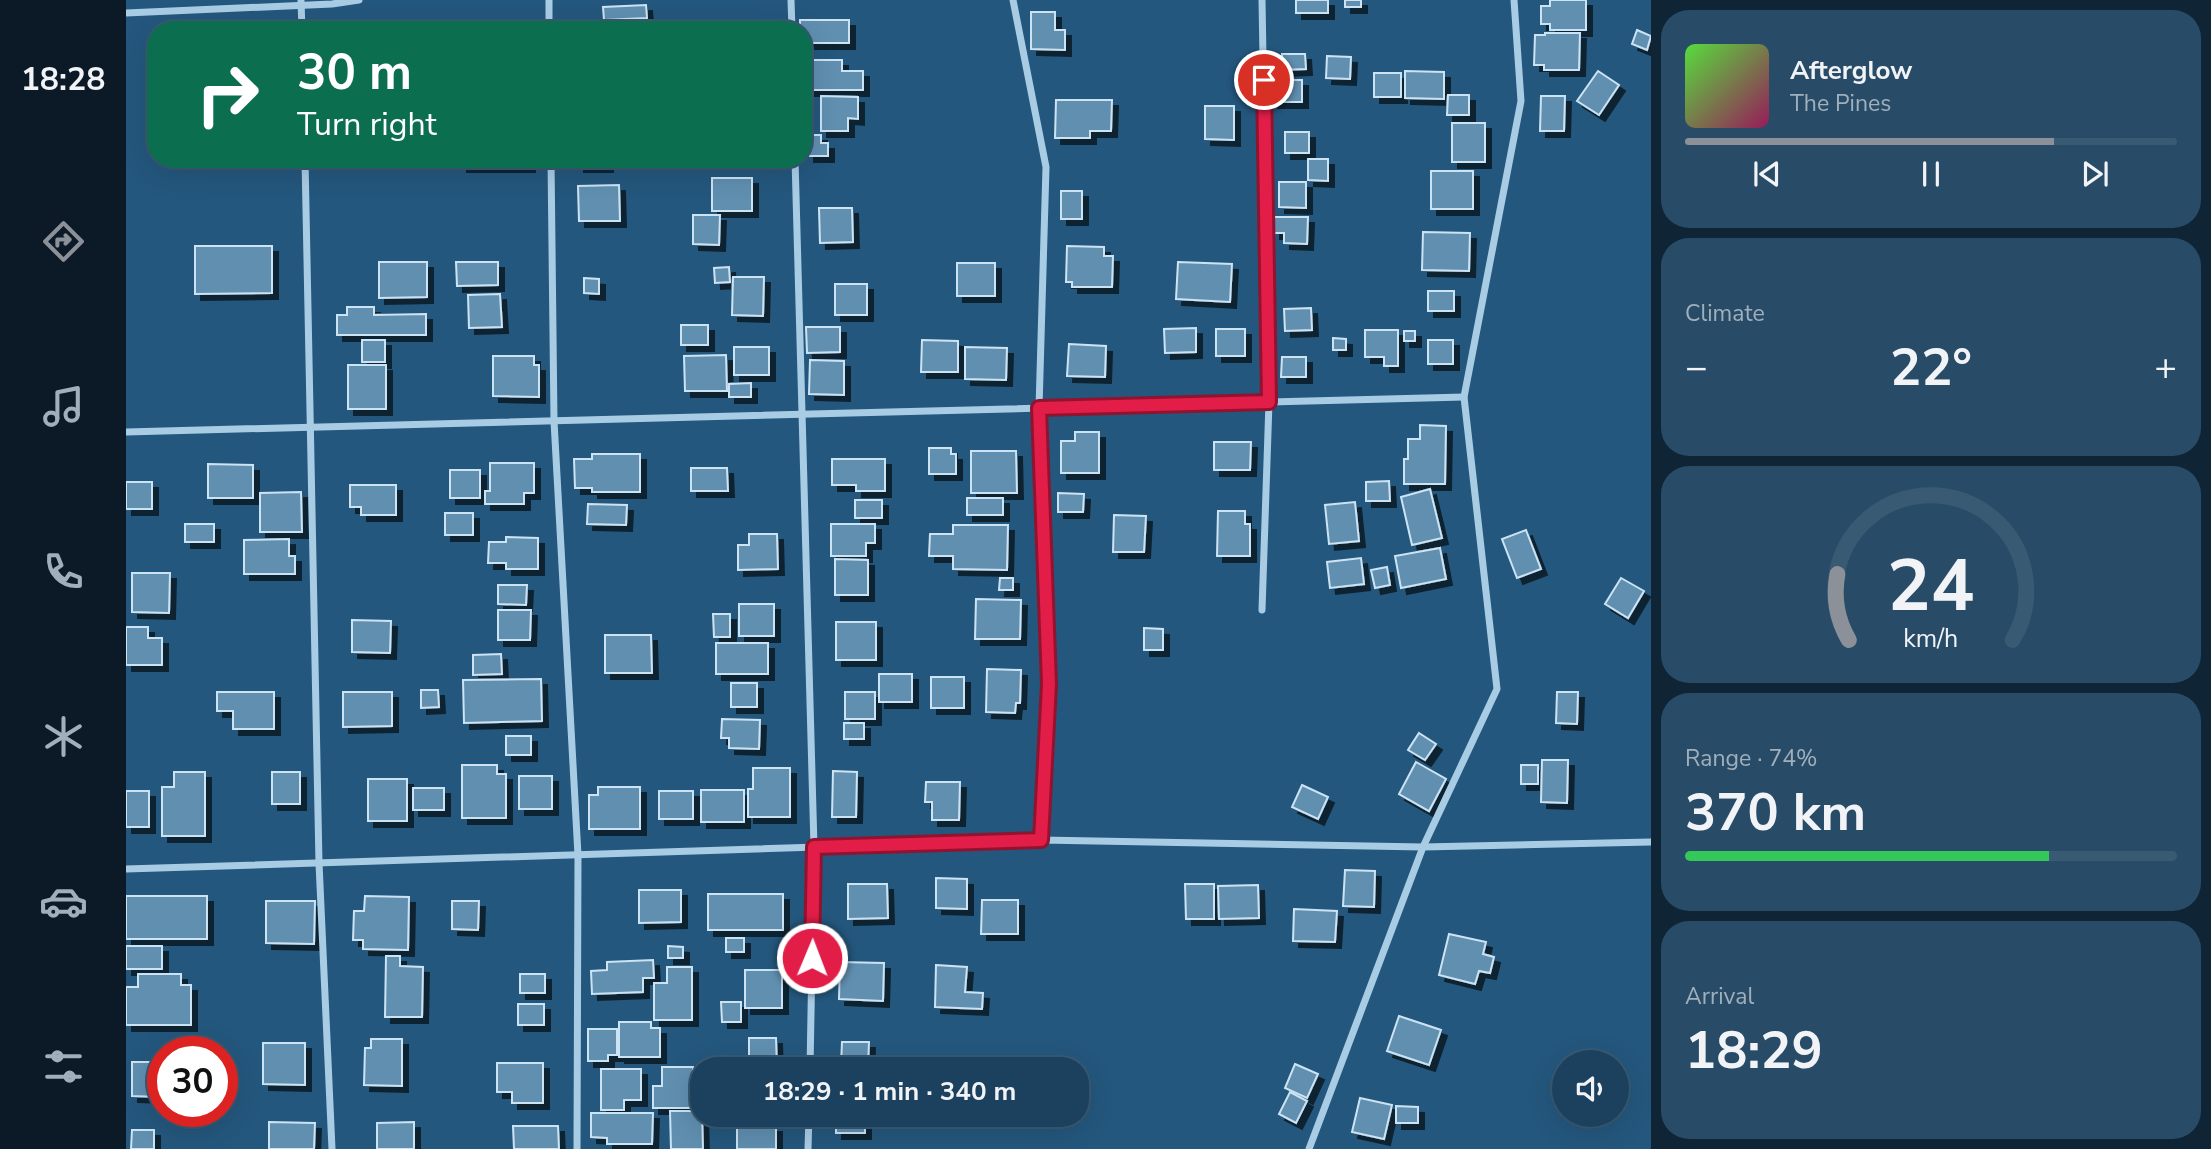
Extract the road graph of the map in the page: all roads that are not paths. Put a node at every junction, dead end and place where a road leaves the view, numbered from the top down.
1 (359, 0) edge
2 (549, 0) edge
3 (792, 0) edge
4 (1013, 0) edge
5 (1262, 0) edge
6 (1514, 0) edge
7 (301, 2) edge
8 (126, 12) edge
9 (302, 21) edge
10 (549, 21) edge
11 (792, 21) edge
12 (305, 168) edge
13 (551, 168) edge
14 (795, 168) edge
15 (1464, 397) junction
16 (1269, 402) junction
17 (1039, 408) junction
18 (801, 414) junction
19 (554, 421) junction
20 (311, 428) junction
21 (126, 432) edge
22 (1262, 610) dead end
23 (1041, 840) junction
24 (1651, 842) edge
25 (814, 847) junction
26 (1423, 847) junction
27 (578, 855) junction
28 (319, 863) junction
29 (126, 869) edge
30 (810, 1057) edge
31 (809, 1127) edge
32 (332, 1149) edge
33 (577, 1149) edge
34 (808, 1149) edge
35 (1309, 1149) edge

1 - 7 street
2 - 10 street
3 - 11 street
4 - 17 street
5 - 16 street
6 - 15 street
7 - 8 street
7 - 9 street
12 - 20 street
13 - 19 street
14 - 18 street
15 - 16 street
15 - 26 street
16 - 17 street
16 - 22 street
17 - 18 street
17 - 23 street
18 - 19 street
18 - 25 street
19 - 20 street
19 - 27 street
20 - 21 street
20 - 28 street
23 - 25 street
23 - 26 street
24 - 26 street
25 - 27 street
25 - 30 street
26 - 35 street
27 - 28 street
27 - 33 street
28 - 29 street
28 - 32 street
31 - 34 street

